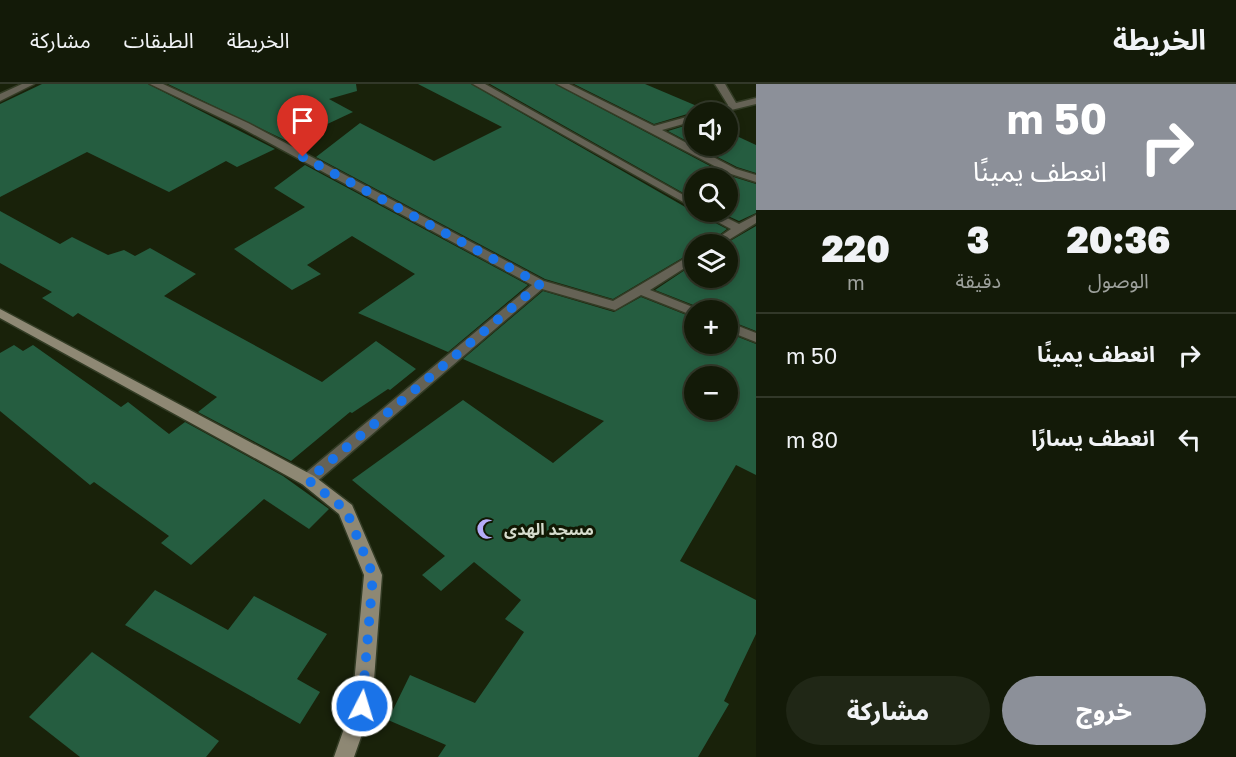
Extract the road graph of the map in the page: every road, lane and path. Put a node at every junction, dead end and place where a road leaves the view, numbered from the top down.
1 (30, 84) edge
2 (155, 84) edge
3 (478, 84) edge
4 (562, 84) edge
5 (720, 84) edge
6 (0, 98) edge
7 (756, 101) edge
8 (731, 102) edge
9 (738, 106) edge
10 (684, 121) edge
11 (653, 129) junction
12 (756, 179) edge
13 (684, 199) edge
14 (756, 218) edge
15 (726, 222) edge
16 (739, 229) junction
17 (731, 234) edge
18 (684, 264) edge
19 (540, 284) junction
20 (642, 291) junction
21 (684, 308) edge
22 (0, 313) edge
23 (738, 330) edge
24 (756, 338) edge
25 (308, 480) junction
26 (344, 757) edge

1 - 6 street
2 - 19 street
3 - 13 street
4 - 11 street
5 - 8 street
7 - 9 street
10 - 11 street
11 - 12 street
14 - 16 street
15 - 16 street
16 - 17 street
18 - 20 street
19 - 20 street
19 - 25 street
20 - 21 street
22 - 25 street
23 - 24 street
25 - 26 street

